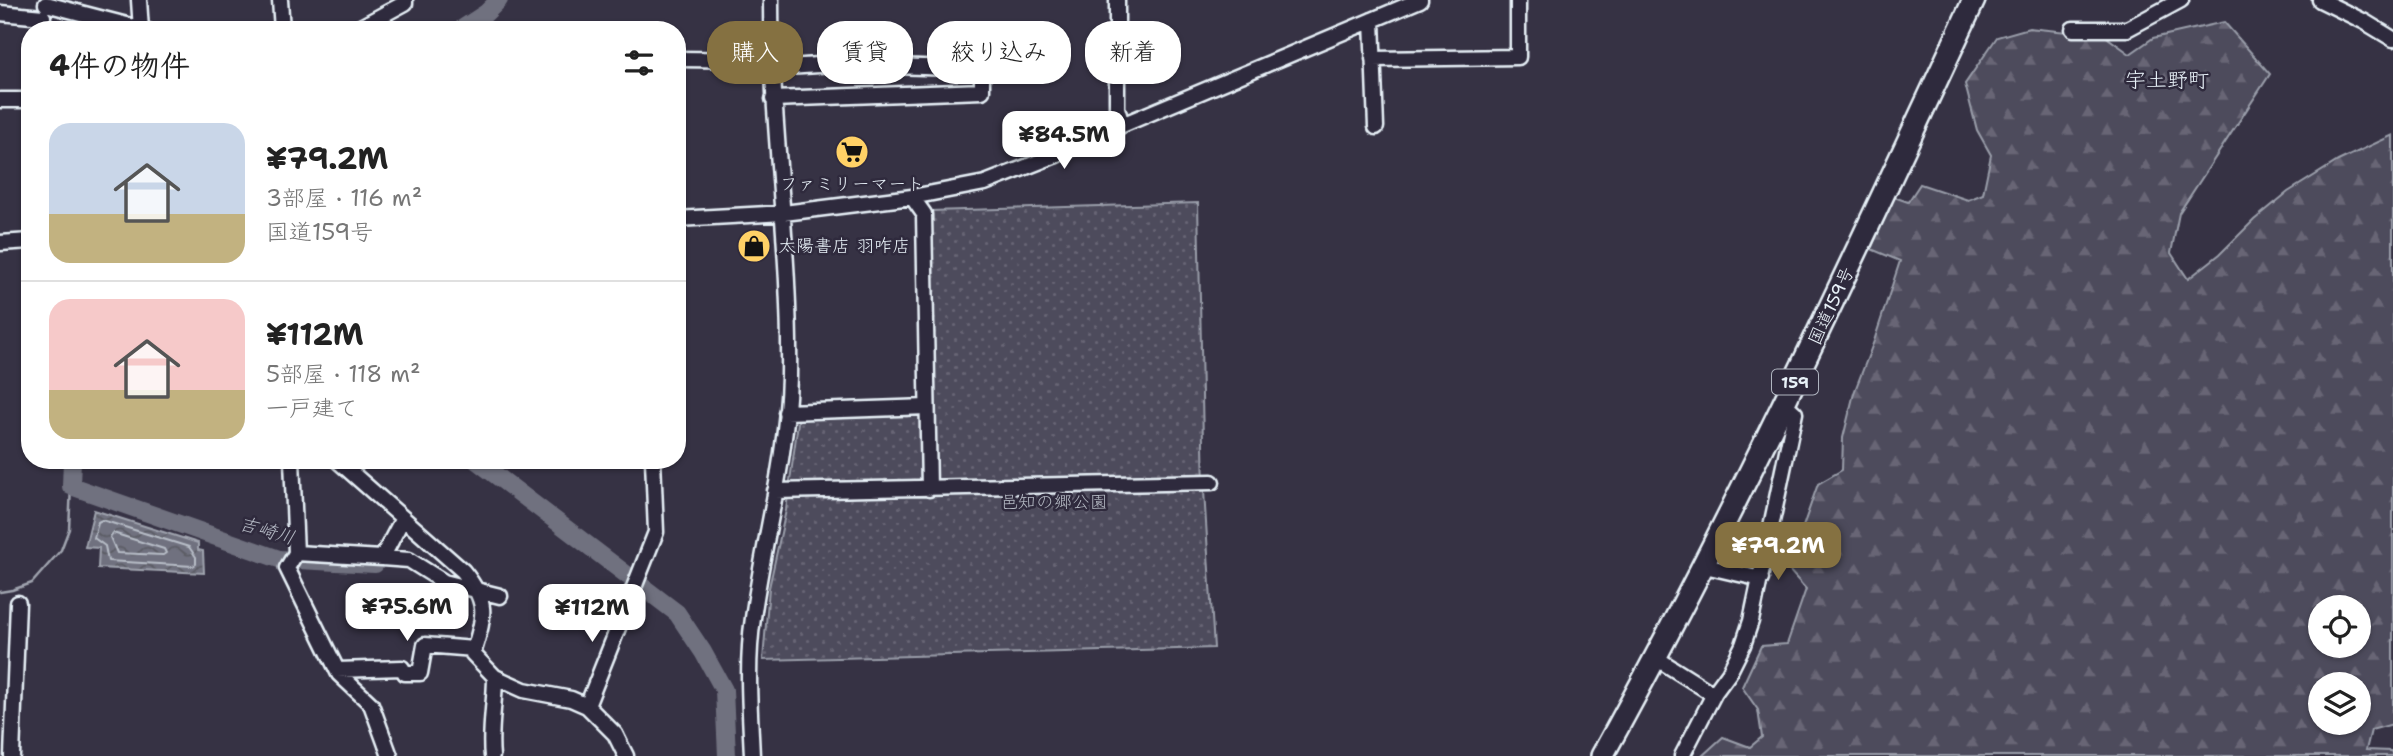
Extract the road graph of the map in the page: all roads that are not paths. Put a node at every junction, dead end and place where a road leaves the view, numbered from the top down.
1 (139, 0) edge
2 (280, 0) edge
3 (405, 0) edge
4 (771, 0) edge
5 (1117, 0) edge
6 (1420, 0) edge
7 (1518, 0) edge
8 (2181, 0) edge
9 (2319, 0) edge
10 (1974, 1) edge
11 (0, 13) edge
12 (44, 13) edge
13 (1372, 20) junction
14 (92, 21) edge
15 (140, 21) edge
16 (281, 21) edge
17 (372, 21) edge
18 (771, 21) edge
19 (2073, 29) dead end
20 (2393, 39) edge
21 (686, 59) edge
22 (1373, 59) junction
23 (707, 61) edge
24 (803, 64) edge
25 (773, 84) edge
26 (773, 99) junction
27 (0, 100) edge
28 (21, 100) edge
29 (1122, 125) junction
30 (1376, 127) dead end
31 (912, 197) junction
32 (784, 213) junction
33 (686, 218) edge
34 (21, 242) edge
35 (0, 243) edge
36 (1784, 404) junction
37 (927, 407) junction
38 (786, 412) junction
39 (292, 469) edge
40 (347, 469) edge
41 (653, 469) edge
42 (1212, 482) dead end
43 (929, 489) junction
44 (775, 491) junction
45 (403, 518) junction
46 (293, 558) junction
47 (382, 558) junction
48 (1705, 566) junction
49 (1761, 579) junction
50 (477, 591) junction
51 (500, 596) dead end
52 (18, 603) dead end
53 (474, 649) junction
54 (1656, 658) junction
55 (337, 670) junction
56 (495, 677) junction
57 (1713, 694) junction
58 (587, 706) junction
59 (12, 756) edge
60 (390, 756) edge
61 (492, 756) edge
62 (626, 756) edge
63 (752, 756) edge
64 (1602, 756) edge
65 (1682, 756) edge

1 - 15 street
2 - 16 street
3 - 17 street
4 - 18 street
5 - 29 street
6 - 13 street
7 - 22 street
8 - 19 street
9 - 20 street
10 - 36 highway, 国道159号 / 159
11 - 12 street
12 - 14 street
13 - 22 street
13 - 29 street
21 - 23 street
22 - 30 street
24 - 26 street
25 - 26 street
26 - 32 street
27 - 28 street
29 - 31 street
31 - 32 street
31 - 37 street
32 - 33 street
32 - 38 street
34 - 35 street
36 - 48 highway, 国道159号 / 159
36 - 49 street
37 - 38 street
37 - 43 street
38 - 44 street
39 - 46 street
40 - 45 street
41 - 58 street
42 - 43 street
43 - 44 street
44 - 63 street
45 - 47 street
45 - 50 street
46 - 47 street
46 - 55 street
47 - 50 street
48 - 49 street
48 - 54 highway, 国道159号 / 159
49 - 57 street
50 - 51 street
50 - 53 street
52 - 59 street
53 - 55 street
53 - 56 street
54 - 57 street
54 - 64 highway, 国道159号 / 159
55 - 60 street
56 - 58 street
56 - 61 street
57 - 65 street
58 - 62 street

